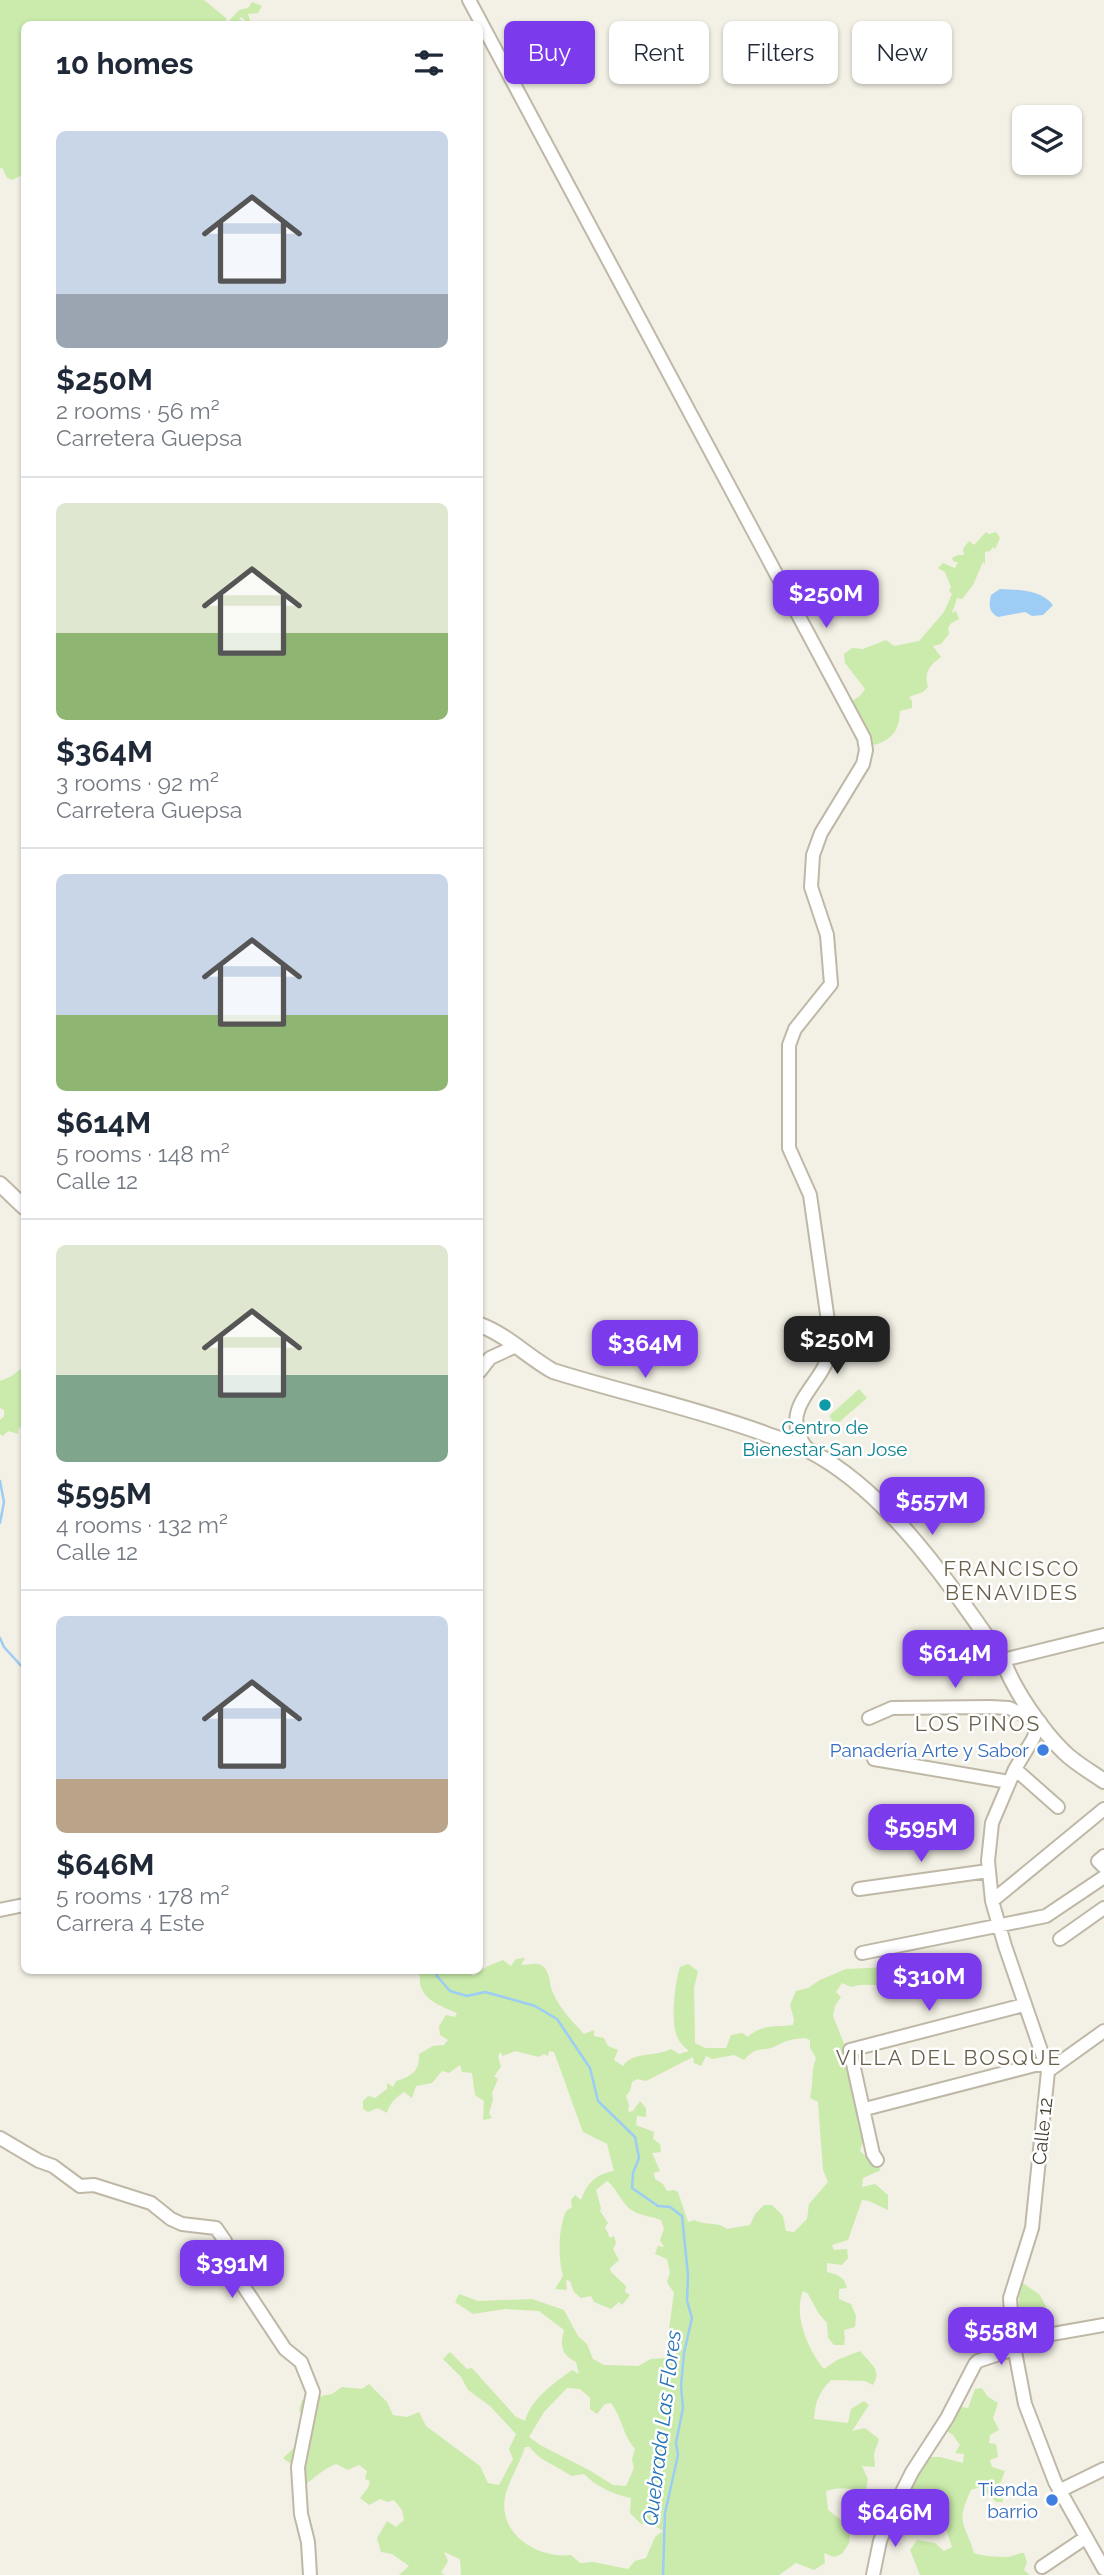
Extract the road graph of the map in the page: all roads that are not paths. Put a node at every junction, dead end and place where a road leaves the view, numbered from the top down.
1 (469, 0) edge
2 (480, 21) edge
3 (483, 26) edge
4 (0, 1185) edge
5 (21, 1204) edge
6 (483, 1326) edge
7 (516, 1346) junction
8 (483, 1367) edge
9 (808, 1450) junction
10 (1104, 1635) edge
11 (1003, 1660) junction
12 (869, 1718) dead end
13 (1040, 1722) junction
14 (874, 1759) dead end
15 (1015, 1769) junction
16 (1104, 1781) edge
17 (1009, 1782) junction
18 (1058, 1807) dead end
19 (1104, 1809) edge
20 (988, 1871) junction
21 (1104, 1877) edge
22 (859, 1889) dead end
23 (992, 1901) junction
24 (21, 1906) edge
25 (1104, 1908) edge
26 (0, 1910) edge
27 (999, 1925) junction
28 (1060, 1939) dead end
29 (862, 1953) dead end
30 (1024, 2005) junction
31 (1104, 2031) edge
32 (1047, 2068) junction
33 (865, 2109) junction
34 (0, 2138) edge
35 (877, 2160) dead end
36 (1104, 2325) edge
37 (1014, 2345) junction
38 (1104, 2469) edge
39 (1059, 2491) junction
40 (1085, 2538) junction
41 (1042, 2567) dead end
42 (1104, 2568) edge
43 (310, 2575) edge
44 (873, 2575) edge

1 - 2 street
3 - 9 street
4 - 5 street
6 - 7 street
7 - 8 street
7 - 9 street
9 - 11 street
10 - 11 street
11 - 13 street
12 - 13 street
13 - 15 street, Calle 12
13 - 16 street
14 - 17 street
15 - 17 street, Calle 12
15 - 18 street
17 - 20 street, Calle 12
19 - 23 street
20 - 22 street
20 - 23 street, Calle 12
21 - 27 street
23 - 27 street, Calle 12
24 - 26 street
25 - 28 street
27 - 29 street
27 - 30 street, Calle 12
30 - 32 street, Calle 12
30 - 33 street
31 - 32 street
32 - 33 street
32 - 37 street, Calle 12
33 - 35 street
34 - 43 street
36 - 37 street
37 - 39 street, Calle 12
37 - 44 street
38 - 39 street
39 - 40 street, Calle 12
40 - 41 street
40 - 42 street, Calle 12

